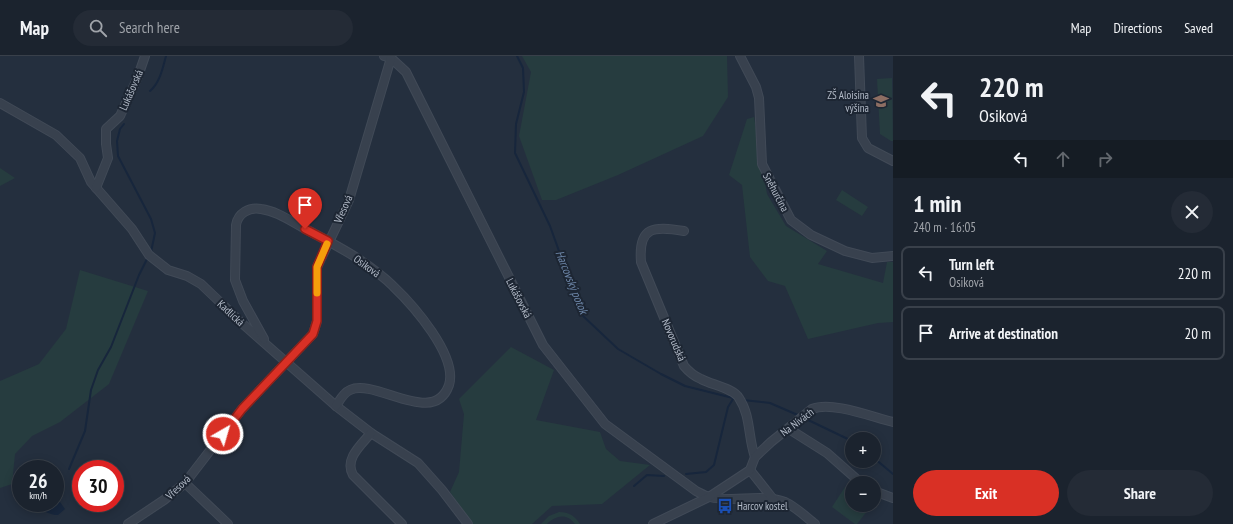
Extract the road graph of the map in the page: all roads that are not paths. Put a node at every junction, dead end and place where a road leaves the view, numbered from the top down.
1 (145, 56) edge
2 (740, 56) edge
3 (859, 56) edge
4 (387, 57) edge
5 (0, 103) edge
6 (893, 161) edge
7 (96, 188) junction
8 (684, 231) dead end
9 (328, 241) junction
10 (893, 256) edge
11 (267, 344) junction
12 (286, 362) junction
13 (336, 406) junction
14 (893, 422) edge
15 (789, 429) junction
16 (371, 433) junction
17 (755, 457) junction
18 (750, 470) junction
19 (853, 476) edge
20 (184, 483) junction
21 (881, 494) edge
22 (709, 497) junction
23 (893, 498) edge
24 (773, 499) junction
25 (128, 524) edge
26 (228, 524) edge
27 (402, 524) edge
28 (468, 524) edge
29 (653, 524) edge
30 (815, 524) edge

1 - 7 street, Lukášovská
2 - 10 street, Sněhurčina
3 - 6 street
4 - 9 street, Vřesová
4 - 22 street, Lukášovská
5 - 7 street, Kadlická
7 - 11 street, Kadlická
8 - 17 street, Novorudská
9 - 11 street, Osiková
9 - 12 street, Vřesová
9 - 13 street, Osiková
11 - 12 street, Kadlická
12 - 13 street, Kadlická
12 - 20 street, Vřesová
13 - 16 street, Kadlická
14 - 15 street, Na Nivách
15 - 17 street, Na Nivách
15 - 19 street
16 - 27 street
16 - 28 street, Kadlická
17 - 18 street
18 - 22 street
18 - 24 street
20 - 25 street, Vřesová
20 - 26 street
21 - 23 street
22 - 24 street
22 - 29 street
24 - 30 street

